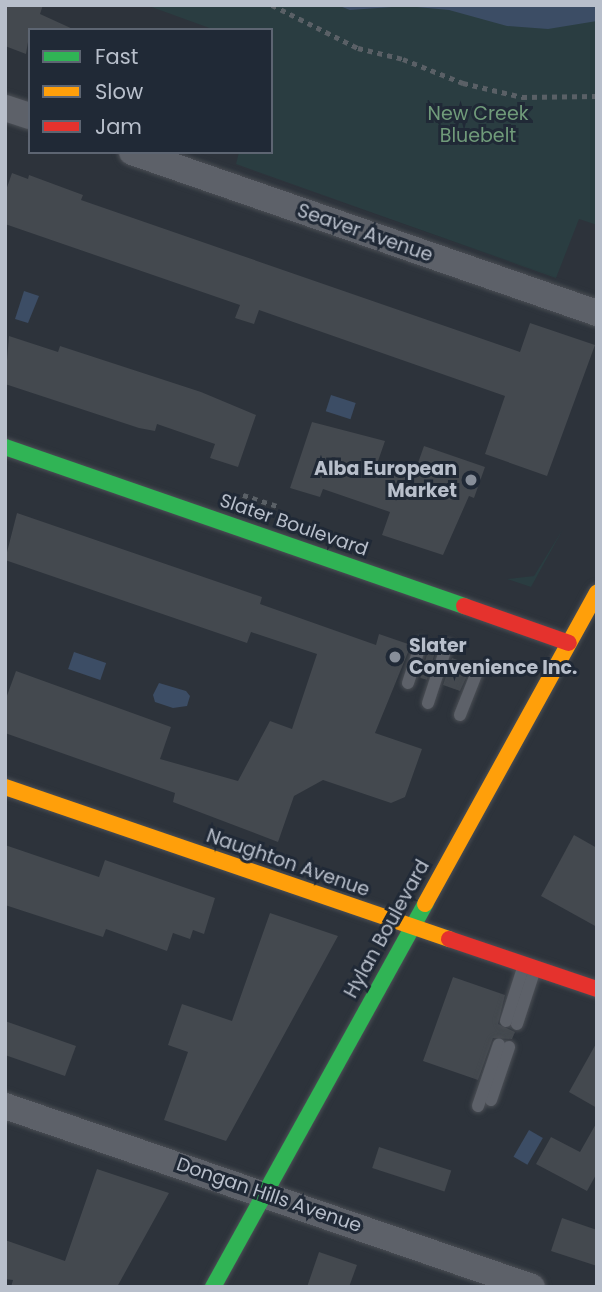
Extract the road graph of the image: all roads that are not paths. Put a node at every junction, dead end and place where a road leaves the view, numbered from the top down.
1 (5, 108) edge
2 (28, 115) edge
3 (138, 154) edge
4 (597, 313) edge
5 (5, 447) edge
6 (597, 592) edge
7 (421, 643) dead end
8 (569, 643) junction
9 (447, 645) dead end
10 (477, 672) dead end
11 (408, 683) dead end
12 (428, 703) dead end
13 (460, 715) dead end
14 (5, 787) edge
15 (411, 929) junction
16 (530, 966) junction
17 (597, 989) edge
18 (511, 1022) dead end
19 (491, 1100) dead end
20 (5, 1106) edge
21 (478, 1107) dead end
22 (265, 1195) junction
23 (213, 1287) edge
24 (532, 1287) edge

1 - 2 street
3 - 4 street, Seaver Avenue
5 - 8 street, Slater Boulevard
6 - 8 street, Hylan Boulevard
7 - 11 lane
8 - 15 street, Hylan Boulevard
9 - 12 lane
10 - 13 lane
14 - 15 street, Naughton Avenue
15 - 16 street, Naughton Avenue
15 - 22 street, Hylan Boulevard
16 - 17 street, Naughton Avenue
16 - 18 lane
19 - 21 lane
20 - 22 street, Dongan Hills Avenue
22 - 23 street, Hylan Boulevard
22 - 24 street, Dongan Hills Avenue

